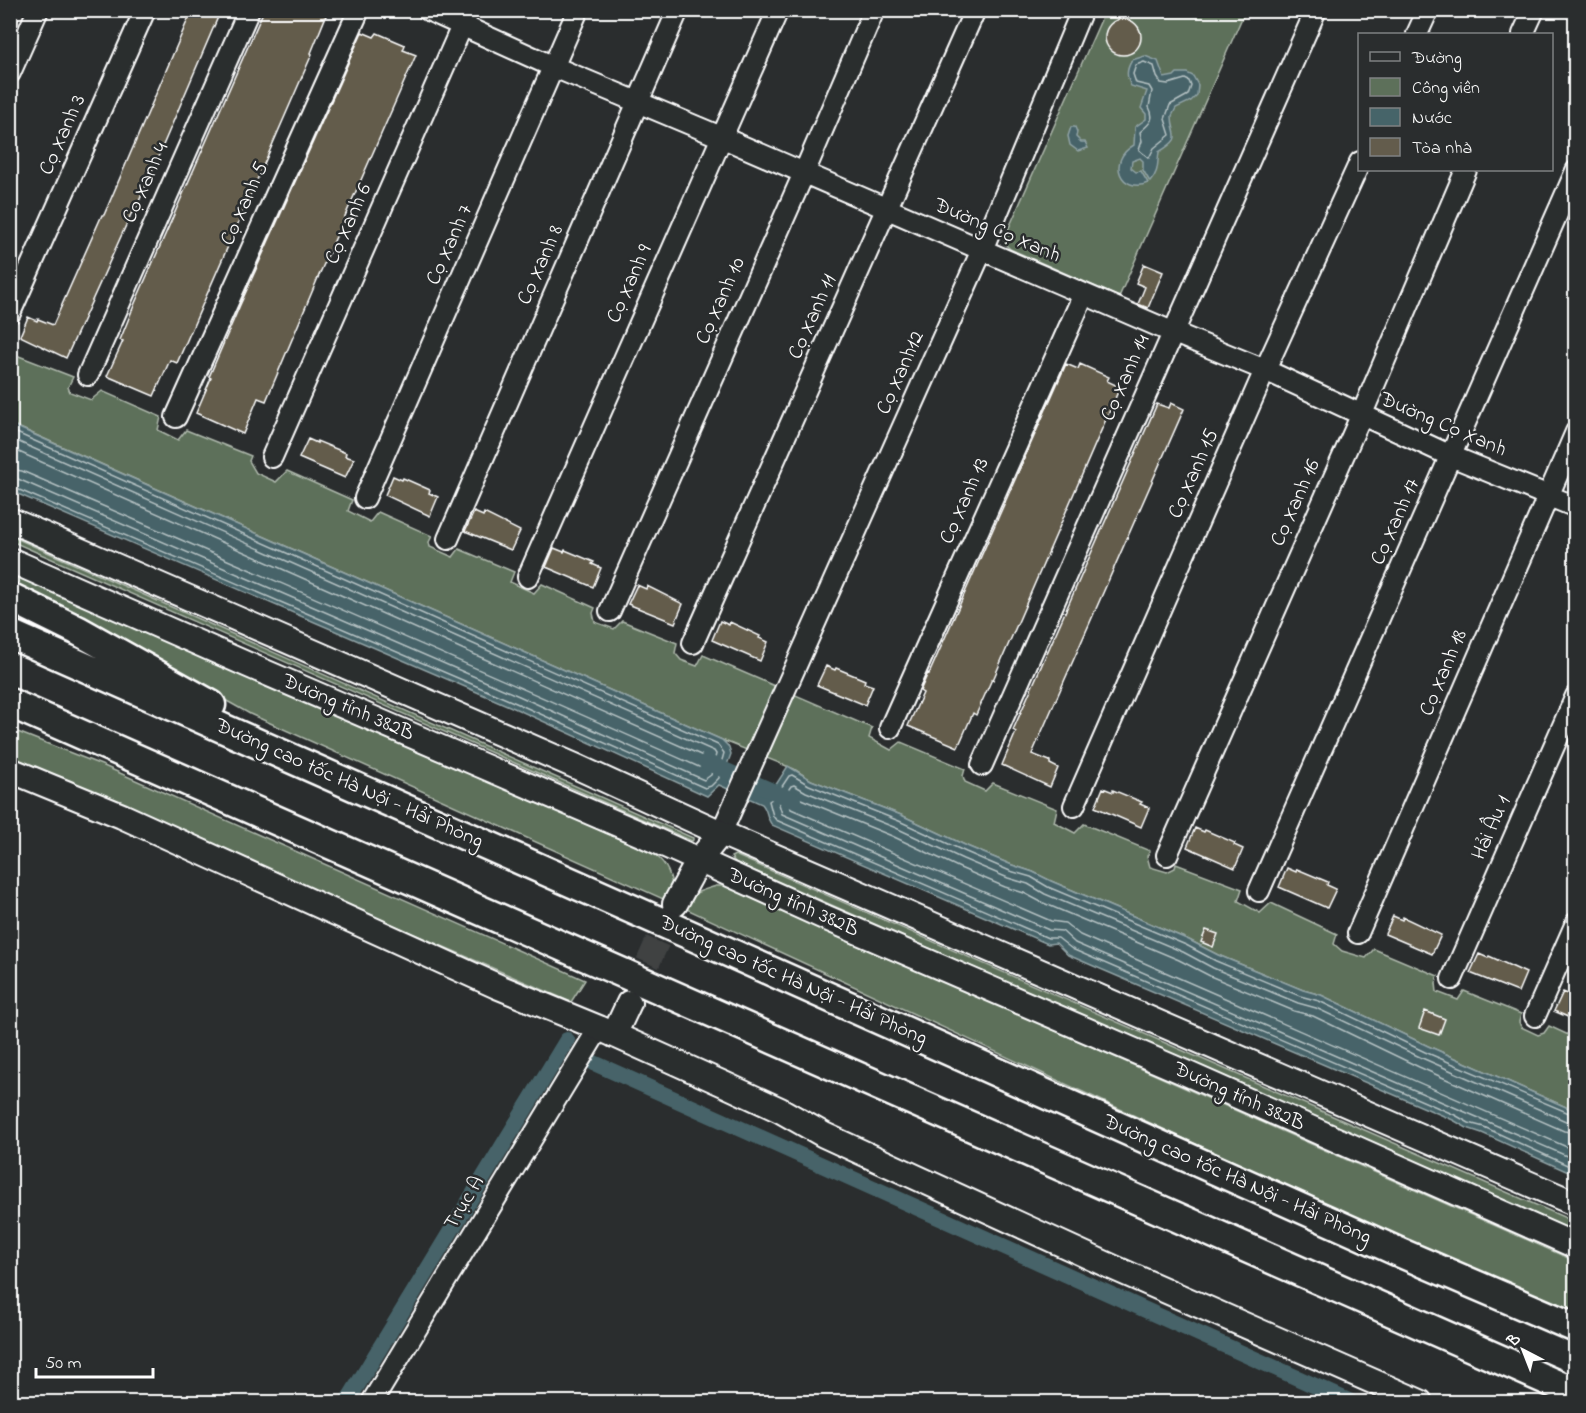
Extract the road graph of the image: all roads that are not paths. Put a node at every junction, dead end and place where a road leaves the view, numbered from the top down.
1 (38, 10) edge
2 (145, 10) edge
3 (249, 10) edge
4 (359, 10) edge
5 (428, 10) edge
6 (578, 10) edge
7 (678, 10) edge
8 (778, 10) edge
9 (874, 10) edge
10 (975, 10) edge
11 (1082, 10) edge
12 (1316, 10) edge
13 (1428, 10) edge
14 (1534, 10) edge
15 (466, 18) edge
16 (1417, 33) edge
17 (1523, 33) edge
18 (554, 67) junction
19 (10, 73) edge
20 (639, 102) junction
21 (721, 137) junction
22 (1358, 164) edge
23 (1466, 171) edge
24 (1575, 171) edge
25 (804, 173) junction
26 (887, 209) junction
27 (982, 250) junction
28 (1084, 294) junction
29 (10, 313) edge
30 (1172, 332) junction
31 (1265, 370) junction
32 (88, 375) dead end
33 (1361, 416) junction
34 (176, 417) dead end
35 (1575, 432) edge
36 (1451, 456) junction
37 (272, 457) dead end
38 (1548, 495) junction
39 (365, 498) dead end
40 (1575, 507) edge
41 (10, 520) edge
42 (448, 538) dead end
43 (10, 560) edge
44 (528, 577) dead end
45 (10, 597) edge
46 (610, 611) dead end
47 (10, 634) edge
48 (693, 643) dead end
49 (1575, 696) edge
50 (10, 703) edge
51 (10, 718) edge
52 (890, 728) dead end
53 (982, 765) dead end
54 (10, 770) edge
55 (1074, 806) dead end
56 (721, 833) junction
57 (1167, 855) dead end
58 (699, 860) junction
59 (1259, 891) dead end
60 (675, 904) tunnel mouth
61 (1575, 923) edge
62 (1358, 933) dead end
63 (1452, 979) dead end
64 (629, 1003) tunnel mouth
65 (1535, 1016) dead end
66 (607, 1032) junction
67 (1575, 1204) edge
68 (1575, 1246) edge
69 (1401, 1253) junction
70 (1575, 1328) edge
71 (1575, 1393) edge
72 (372, 1402) edge
73 (1420, 1402) edge

1 - 19 street
2 - 29 street, Cọ Xanh 3
3 - 32 street, Cọ Xanh 4
4 - 34 street, Cọ Xanh 5
5 - 15 street, Đường Cọ Xanh
6 - 18 street, Cọ Xanh 7
7 - 20 street, Cọ Xanh 8
8 - 21 street, Cọ Xanh 9
9 - 25 street, Cọ Xanh 10
10 - 26 street, Cọ Xanh 11
11 - 27 street, Cọ Xanh12
12 - 30 street, Cọ Xanh 14
13 - 16 street
14 - 17 street
15 - 18 street, Đường Cọ Xanh
15 - 37 street, Cọ Xanh 6
18 - 20 street, Đường Cọ Xanh
18 - 39 street, Cọ Xanh 7
20 - 21 street, Đường Cọ Xanh
20 - 42 street, Cọ Xanh 8
21 - 25 street, Đường Cọ Xanh
21 - 44 street, Cọ Xanh 9
22 - 31 street, Cọ Xanh 15
23 - 33 street, Cọ Xanh 16
24 - 36 street, Cọ Xanh 17
25 - 26 street, Đường Cọ Xanh
25 - 46 street, Cọ Xanh 10
26 - 27 street, Đường Cọ Xanh
26 - 48 street, Cọ Xanh 11
27 - 28 street, Đường Cọ Xanh
27 - 56 street, Cọ Xanh12
28 - 30 street, Đường Cọ Xanh
28 - 52 street, Cọ Xanh 13
30 - 31 street, Đường Cọ Xanh
30 - 53 street, Cọ Xanh 14
31 - 33 street, Đường Cọ Xanh
31 - 55 street, Cọ Xanh 15
33 - 36 street, Đường Cọ Xanh
33 - 57 street, Cọ Xanh 16
35 - 38 street, Cọ Xanh 18
36 - 38 street, Đường Cọ Xanh
36 - 59 street, Cọ Xanh 17
38 - 40 street, Đường Cọ Xanh
38 - 62 street, Cọ Xanh 18
41 - 56 main road, Đường tỉnh 382B
43 - 58 main road, Đường tỉnh 382B
45 - 69 highway
47 - 69 highway, Đường cao tốc Hà Nội - Hải Phòng
49 - 63 street, Hải Âu 1
50 - 71 highway
51 - 71 highway
54 - 66 main road
56 - 58 main road
56 - 67 main road, Đường tỉnh 382B
58 - 60 main road
58 - 68 main road, Đường tỉnh 382B
61 - 65 street
64 - 66 main road
66 - 72 street, Trục A
66 - 73 main road
69 - 70 highway, Đường cao tốc Hà Nội - Hải Phòng

